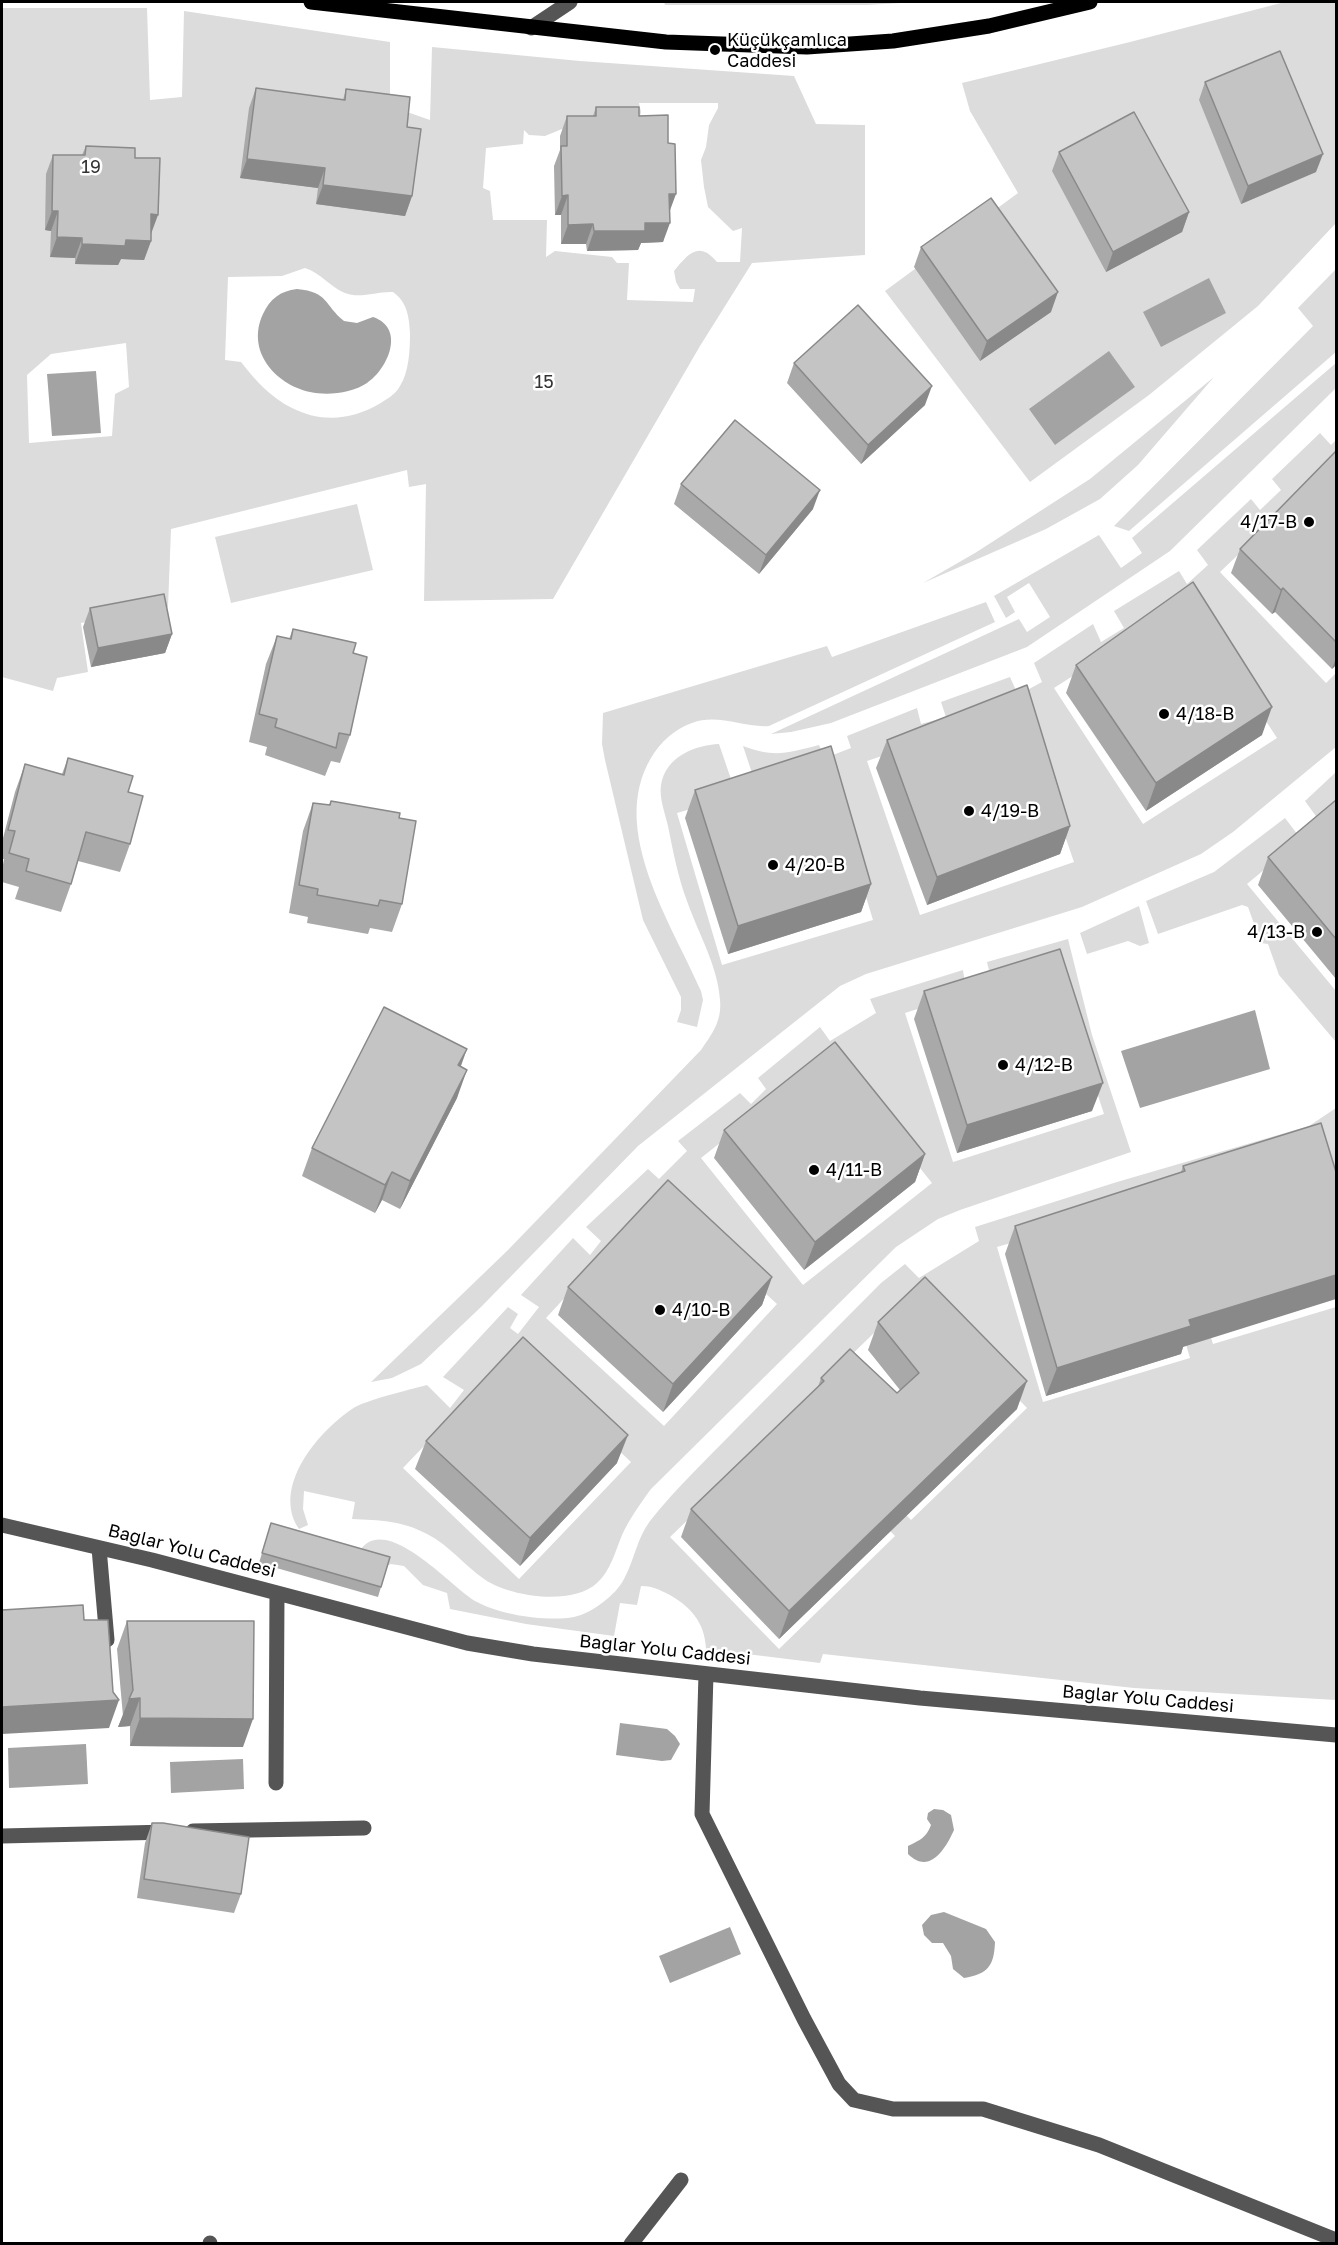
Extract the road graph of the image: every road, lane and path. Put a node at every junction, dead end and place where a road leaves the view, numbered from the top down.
1 (311, 2) edge
2 (570, 2) edge
3 (1090, 2) edge
4 (531, 28) junction
5 (2, 1525) edge
6 (99, 1548) junction
7 (276, 1593) junction
8 (107, 1650) edge
9 (706, 1674) junction
10 (1336, 1735) edge
11 (276, 1784) dead end
12 (364, 1828) dead end
13 (2, 1836) edge
14 (681, 2180) dead end
15 (1336, 2240) edge
16 (631, 2244) edge

1 - 4 main road
2 - 4 street
3 - 4 main road
5 - 6 street, Bağlar Yolu Caddesi
6 - 7 street, Bağlar Yolu Caddesi
6 - 8 street
7 - 9 street, Bağlar Yolu Caddesi
7 - 11 street
9 - 10 street, Bağlar Yolu Caddesi
9 - 15 street
12 - 13 street
14 - 16 street

